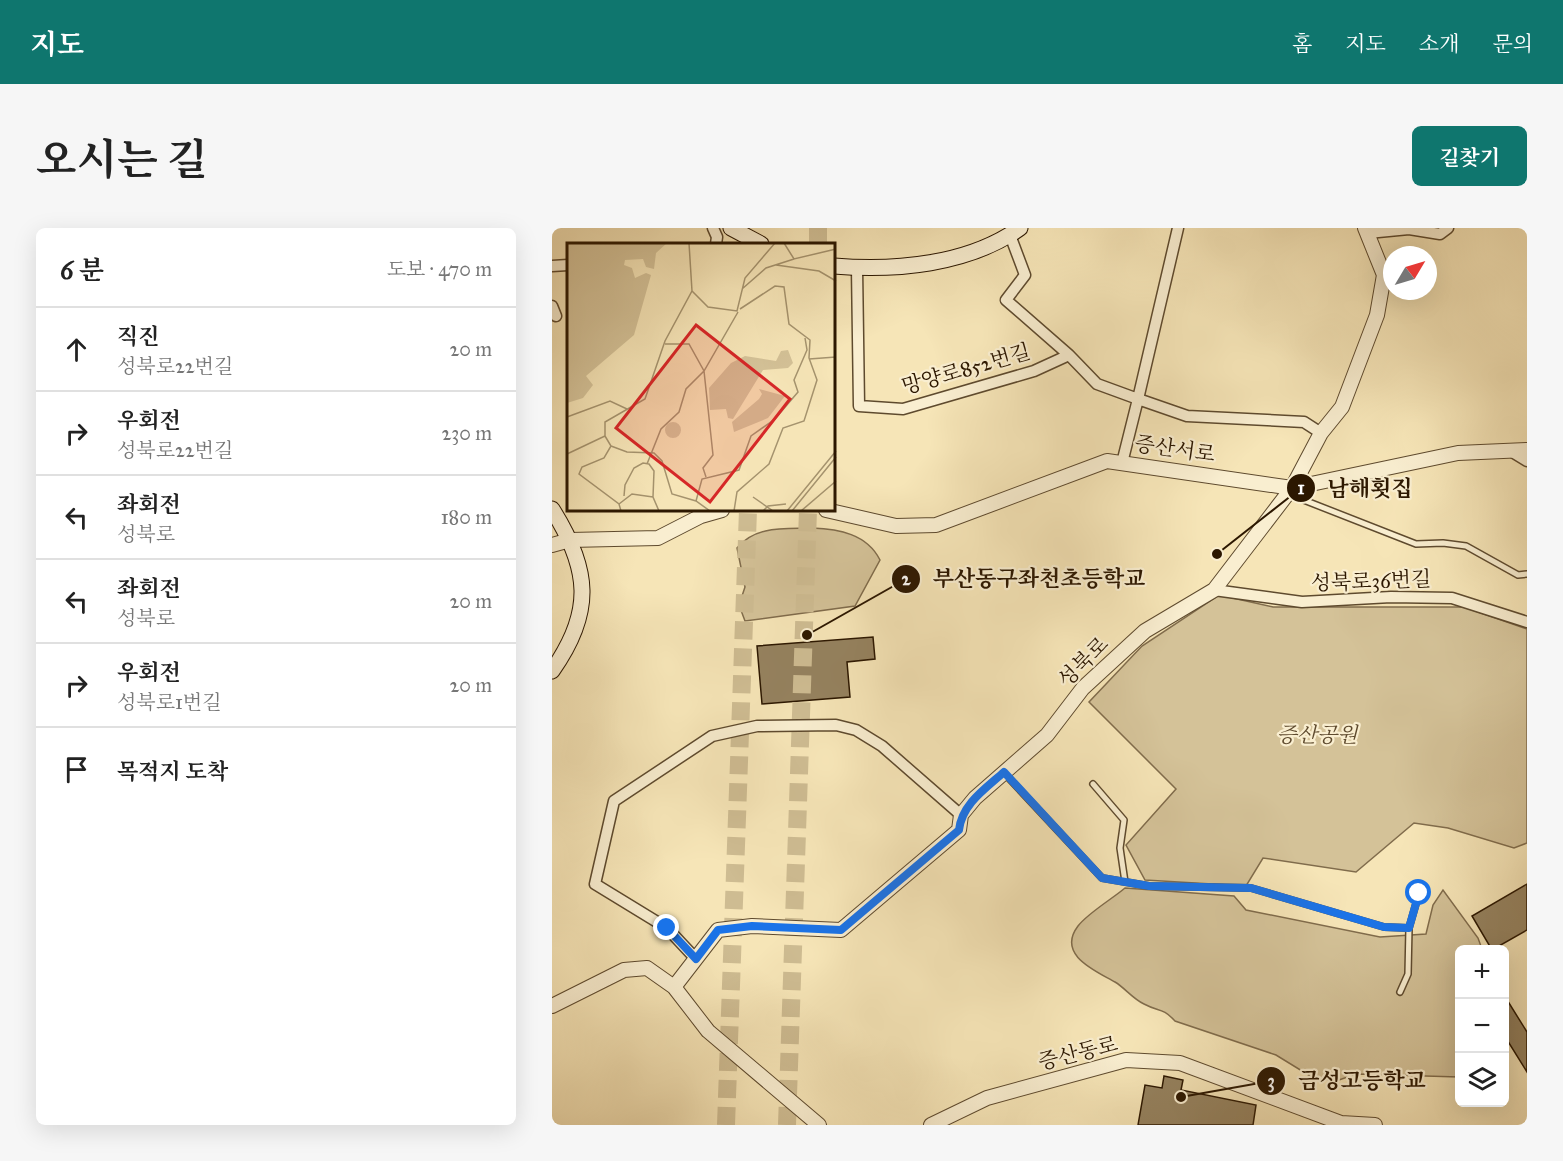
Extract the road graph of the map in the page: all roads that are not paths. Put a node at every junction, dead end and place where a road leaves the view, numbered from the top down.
1 (713, 228) edge
2 (730, 228) edge
3 (1178, 228) edge
4 (1448, 228) edge
5 (1367, 231) edge
6 (1015, 232) edge
7 (716, 243) edge
8 (759, 243) edge
9 (567, 265) edge
10 (552, 266) edge
11 (836, 266) edge
12 (856, 268) junction
13 (1070, 355) junction
14 (1138, 399) junction
15 (1322, 433) junction
16 (1509, 450) junction
17 (1527, 450) edge
18 (1527, 460) edge
19 (1122, 463) junction
20 (1292, 488) junction
21 (552, 508) edge
22 (715, 512) edge
23 (835, 512) edge
24 (570, 540) junction
25 (552, 545) edge
26 (1527, 574) edge
27 (1214, 590) junction
28 (1527, 622) edge
29 (552, 671) edge
30 (1004, 772) junction
31 (1093, 784) dead end
32 (961, 815) junction
33 (1125, 882) junction
34 (1419, 893) dead end
35 (1409, 928) junction
36 (696, 959) junction
37 (674, 987) junction
38 (1400, 992) dead end
39 (552, 1006) edge
40 (953, 1120) edge
41 (819, 1125) edge
42 (931, 1125) edge
43 (1376, 1125) edge

1 - 7 street
2 - 8 main road
3 - 14 street
4 - 5 street
5 - 15 street, 성북로
6 - 12 main road
6 - 13 street
9 - 10 street
11 - 12 main road
12 - 13 street, 망양로852번길
13 - 14 street
14 - 15 street
14 - 19 street
15 - 20 street, 성북로
16 - 17 street, 증산서로
16 - 18 street
16 - 20 street, 증산서로
19 - 20 street, 증산서로
19 - 23 street, 증산서로
20 - 26 lane
20 - 27 street, 성북로
21 - 24 main road
22 - 24 street
24 - 25 street
24 - 29 main road
27 - 28 street, 성북로36번길
27 - 30 street, 성북로
30 - 32 street, 성북로
30 - 33 lane
31 - 33 lane
32 - 36 street, 성북로
32 - 36 street
33 - 35 lane
34 - 35 lane
35 - 38 lane
36 - 37 street, 성북로
37 - 39 street
37 - 41 street
40 - 42 street, 증산동로
40 - 43 street, 증산동로

